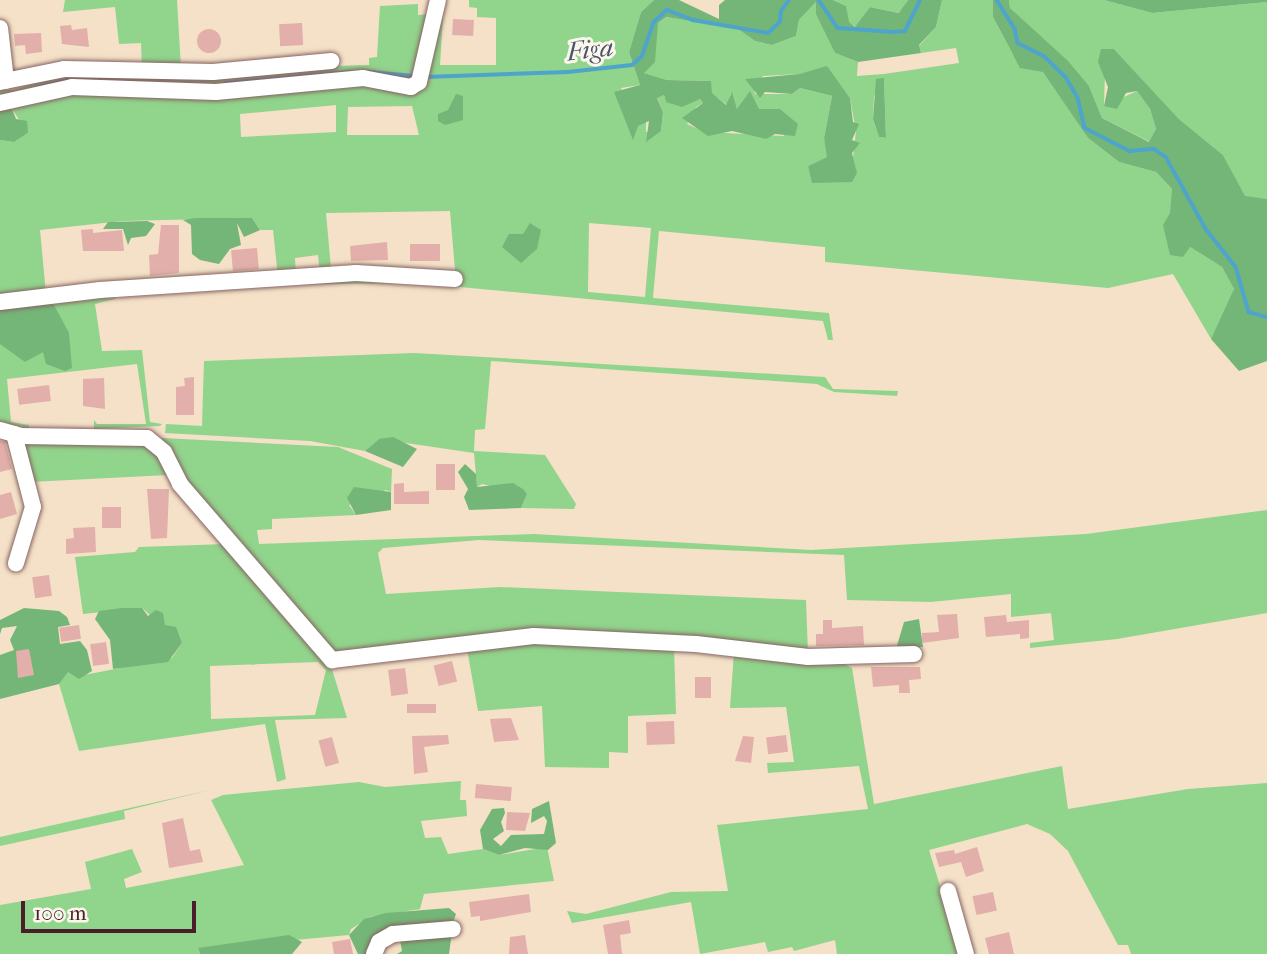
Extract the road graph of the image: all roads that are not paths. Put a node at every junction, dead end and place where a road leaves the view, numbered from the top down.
1 (438, 0) edge
2 (0, 28) edge
3 (331, 61) dead end
4 (3, 82) edge
5 (0, 103) edge
6 (455, 279) dead end
7 (0, 302) edge
8 (7, 432) edge
9 (16, 564) dead end
10 (914, 654) dead end
11 (948, 891) dead end
12 (453, 929) dead end
13 (374, 954) edge
14 (966, 954) edge

1 - 5 street
2 - 4 street
3 - 4 street
6 - 7 street
8 - 9 street
8 - 10 street
11 - 14 street
12 - 13 street

